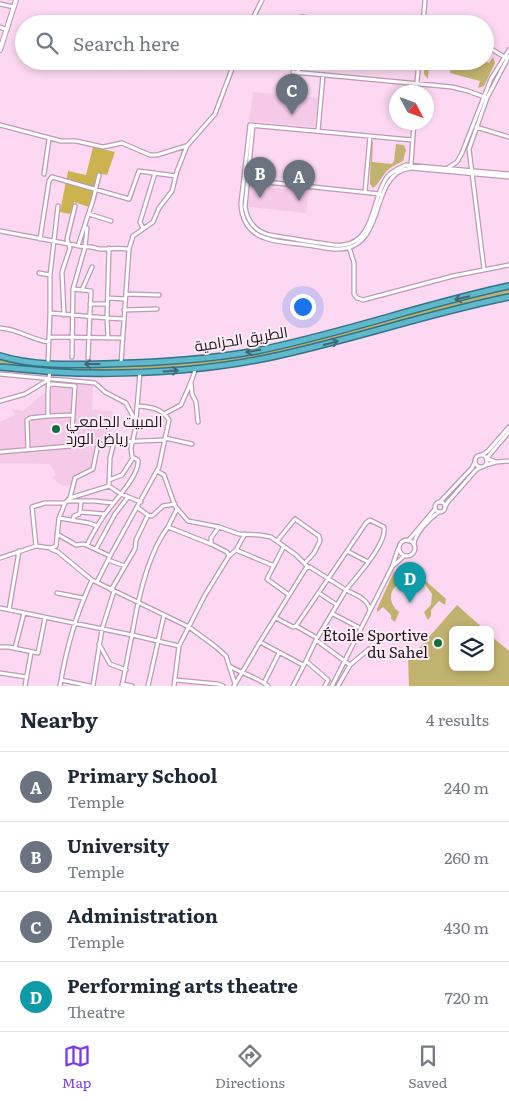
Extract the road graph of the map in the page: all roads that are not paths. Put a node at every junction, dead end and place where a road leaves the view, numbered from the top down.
1 (16, 0) edge
2 (262, 0) edge
3 (425, 0) edge
4 (0, 5) edge
5 (14, 7) junction
6 (254, 15) edge
7 (424, 15) edge
8 (0, 27) edge
9 (7, 30) junction
10 (2, 41) edge
11 (0, 50) edge
12 (494, 50) edge
13 (509, 50) edge
14 (507, 57) edge
15 (232, 70) edge
16 (298, 70) edge
17 (418, 70) edge
18 (294, 72) dead end
19 (298, 73) junction
20 (323, 75) junction
21 (417, 84) junction
22 (485, 98) junction
23 (0, 125) edge
24 (474, 126) junction
25 (413, 130) edge
26 (318, 131) junction
27 (370, 136) junction
28 (509, 137) edge
29 (49, 139) junction
30 (412, 140) junction
31 (187, 146) junction
32 (459, 159) junction
33 (411, 166) junction
34 (447, 168) junction
35 (458, 169) junction
36 (472, 172) junction
37 (155, 173) junction
38 (461, 173) junction
39 (44, 174) dead end
40 (509, 174) edge
41 (100, 175) dead end
42 (176, 176) junction
43 (509, 177) edge
44 (246, 180) junction
45 (96, 190) junction
46 (365, 192) junction
47 (381, 195) junction
48 (58, 206) dead end
49 (75, 206) dead end
50 (89, 214) junction
51 (111, 221) dead end
52 (87, 228) dead end
53 (143, 228) junction
54 (0, 231) edge
55 (40, 239) junction
56 (53, 242) junction
57 (69, 244) junction
58 (78, 246) junction
59 (348, 246) junction
60 (85, 247) junction
61 (109, 248) junction
62 (129, 249) junction
63 (509, 265) edge
64 (92, 267) dead end
65 (484, 269) junction
66 (39, 273) dead end
67 (50, 274) junction
68 (509, 286) edge
69 (73, 289) junction
70 (82, 290) junction
71 (126, 294) junction
72 (159, 295) dead end
73 (509, 297) edge
74 (108, 298) junction
75 (125, 299) junction
76 (90, 304) junction
77 (107, 304) junction
78 (156, 309) dead end
79 (124, 310) junction
80 (50, 313) junction
81 (64, 315) junction
82 (72, 316) junction
83 (89, 317) junction
84 (107, 318) junction
85 (124, 319) junction
86 (0, 328) edge
87 (49, 337) junction
88 (72, 337) junction
89 (89, 337) junction
90 (108, 338) junction
91 (123, 338) junction
92 (49, 342) junction
93 (0, 356) edge
94 (72, 357) dead end
95 (88, 358) dead end
96 (48, 363) junction
97 (122, 364) junction
98 (0, 367) edge
99 (28, 369) junction
100 (195, 369) junction
101 (50, 372) junction
102 (140, 372) junction
103 (0, 374) edge
104 (41, 378) junction
105 (48, 380) junction
106 (191, 382) junction
107 (49, 385) junction
108 (0, 401) edge
109 (138, 406) junction
110 (164, 414) junction
111 (73, 415) junction
112 (48, 416) junction
113 (136, 422) junction
114 (198, 422) dead end
115 (509, 427) edge
116 (509, 432) edge
117 (165, 439) junction
118 (132, 441) junction
119 (114, 442) junction
120 (192, 444) dead end
121 (28, 450) junction
122 (0, 452) edge
123 (482, 455) junction
124 (132, 458) junction
125 (487, 459) junction
126 (509, 461) edge
127 (475, 462) junction
128 (496, 462) junction
129 (486, 466) junction
130 (482, 468) junction
131 (157, 471) junction
132 (109, 480) junction
133 (108, 486) junction
134 (121, 494) junction
135 (128, 497) junction
136 (67, 501) junction
137 (81, 502) junction
138 (141, 502) junction
139 (440, 502) junction
140 (113, 503) junction
141 (175, 504) junction
142 (445, 507) junction
143 (138, 508) junction
144 (178, 509) junction
145 (435, 509) junction
146 (80, 512) junction
147 (439, 512) junction
148 (105, 514) junction
149 (148, 515) junction
150 (59, 518) junction
151 (73, 520) junction
152 (97, 526) junction
153 (219, 527) junction
154 (168, 528) junction
155 (57, 534) junction
156 (245, 534) junction
157 (277, 541) junction
158 (407, 541) junction
159 (210, 544) junction
160 (87, 545) junction
161 (36, 546) junction
162 (284, 546) junction
163 (400, 546) junction
164 (414, 546) junction
165 (50, 548) junction
166 (96, 549) junction
167 (236, 550) junction
168 (19, 551) junction
169 (347, 551) junction
170 (229, 556) junction
171 (405, 556) junction
172 (0, 558) edge
173 (109, 558) junction
174 (368, 562) junction
175 (306, 565) junction
176 (125, 566) junction
177 (274, 566) junction
178 (392, 567) junction
179 (328, 578) junction
180 (92, 580) junction
181 (96, 582) junction
182 (113, 590) junction
183 (346, 590) junction
184 (57, 593) dead end
185 (318, 593) junction
186 (289, 595) junction
187 (83, 598) junction
188 (138, 602) junction
189 (337, 605) junction
190 (0, 608) edge
191 (9, 610) junction
192 (370, 610) junction
193 (24, 613) junction
194 (333, 614) junction
195 (164, 615) junction
196 (45, 618) junction
197 (276, 618) junction
198 (74, 624) junction
199 (296, 626) junction
200 (189, 627) junction
201 (358, 627) dead end
202 (102, 630) junction
203 (132, 635) junction
204 (316, 639) junction
205 (158, 641) junction
206 (260, 642) junction
207 (99, 644) junction
208 (179, 646) junction
209 (0, 648) edge
210 (14, 648) junction
211 (369, 649) dead end
212 (31, 653) junction
213 (279, 653) junction
214 (345, 660) junction
215 (306, 661) junction
216 (350, 665) junction
217 (303, 666) junction
218 (230, 667) junction
219 (126, 670) junction
220 (242, 673) junction
221 (0, 674) edge
222 (26, 677) junction
223 (61, 680) junction
224 (175, 680) junction
225 (264, 683) junction
226 (122, 685) edge
227 (234, 685) edge
228 (25, 686) edge
229 (60, 686) edge
230 (91, 686) edge
231 (132, 686) edge
232 (148, 686) edge
233 (174, 686) edge
234 (223, 686) edge
235 (268, 686) edge
236 (293, 686) edge
237 (325, 686) edge
238 (332, 686) edge
239 (338, 686) edge

1 - 5 street
2 - 6 street
3 - 7 street
4 - 5 street
5 - 9 street
8 - 9 street
9 - 10 street
10 - 11 street
12 - 14 street
13 - 14 street
14 - 22 street
15 - 31 street
16 - 19 street
17 - 21 street
18 - 19 street
19 - 20 street
20 - 21 street
20 - 26 street
21 - 22 street
22 - 24 street
23 - 29 street
24 - 28 street
24 - 32 street
24 - 36 street
25 - 30 street
26 - 27 street
26 - 44 street
27 - 30 street
27 - 46 street
29 - 31 street
29 - 39 street
30 - 33 street
31 - 42 street
32 - 34 street
32 - 35 street
33 - 34 street
33 - 38 street
33 - 47 street
34 - 35 street
35 - 36 street
35 - 38 street
36 - 38 street
36 - 40 street
36 - 43 street
36 - 65 street
37 - 42 street
37 - 45 street
37 - 53 street
41 - 45 street
42 - 53 street
44 - 46 street
44 - 59 street
45 - 50 street
45 - 55 street
46 - 47 street
47 - 59 street
48 - 56 street
49 - 57 street
50 - 51 street
50 - 58 street
52 - 60 street
53 - 62 street
54 - 55 street
55 - 56 street
56 - 57 street
56 - 67 street
57 - 58 street
57 - 81 street
58 - 60 street
59 - 65 street
60 - 61 street
60 - 69 street
61 - 62 street
61 - 74 street
62 - 71 street
63 - 65 street
64 - 70 street
66 - 67 street
67 - 80 street
68 -> 97 highway, الطريق الحزامية
69 - 70 street
69 - 82 street
70 - 76 street
71 - 72 street
71 - 75 street
100 -> 73 highway, الطريق الحزامية
74 - 75 street
74 - 77 street
75 - 79 street
76 - 77 street
76 - 83 street
77 - 84 street
78 - 79 street
79 - 85 street
80 - 81 street
80 - 87 street
81 - 82 street
82 - 83 street
82 - 88 street
83 - 84 street
83 - 89 street
84 - 85 street
84 - 90 street
85 - 91 street
86 - 92 street
87 - 88 street
87 - 92 street
88 - 89 street
88 - 94 street
89 - 90 street
89 - 95 street
90 - 91 street
91 - 97 street
92 - 96 street
93 - 96 highway, الطريق الحزامية
97 -> 96 highway, الطريق الحزامية
98 - 99 highway, الطريق الحزامية
99 - 101 highway, الطريق الحزامية
99 - 104 street
102 -> 100 highway, الطريق الحزامية
100 - 106 street
101 - 102 highway, الطريق الحزامية
101 - 105 street
102 - 109 street
103 - 104 street
104 - 105 street
105 - 107 street
105 - 108 street
105 - 113 street
106 - 110 street
106 - 114 street
107 - 111 street
107 - 112 street
109 - 110 street
109 - 113 street
110 - 117 street
111 - 112 street
111 - 121 street
112 - 121 street
113 - 118 street
115 - 123 street
116 - 125 street
117 - 118 street
117 - 120 street
117 - 131 street
118 - 119 street
118 - 124 street
119 - 132 street
119 - 136 street
121 - 122 street
123 - 125 street
123 - 127 street
124 - 132 street
124 - 134 street
125 - 128 street
125 - 129 street
126 - 128 street
127 - 130 street
127 - 139 street
128 - 129 street
129 - 130 street
130 - 142 street
131 - 138 street
131 - 141 street
132 - 133 street
133 - 134 street
133 - 136 street
134 - 135 street
134 - 140 street
135 - 138 street
135 - 166 street
136 - 137 street
136 - 150 street
136 - 161 street
137 - 140 street
137 - 146 street
138 - 143 street
139 - 142 street
139 - 145 street
140 - 148 street
141 - 144 street
141 - 149 street
142 - 147 street
143 - 149 street
143 - 173 street
144 - 153 street
144 - 154 street
145 - 147 street
145 - 158 street
146 - 148 street
146 - 151 street
147 - 164 street
148 - 152 street
149 - 176 street
150 - 151 street
150 - 155 street
151 - 152 street
152 - 160 street
153 - 156 street
153 - 159 street
154 - 159 street
154 - 188 street
155 - 160 street
155 - 165 street
156 - 157 street
156 - 167 street
157 - 162 street
157 - 175 street
158 - 163 street
158 - 164 street
159 - 170 street
160 - 166 street
161 - 165 street
161 - 168 street
162 - 175 street
162 - 177 street
163 - 171 street
163 - 178 street
164 - 171 street
165 - 180 street
166 - 173 street
167 - 170 street
167 - 177 street
168 - 172 street
168 - 191 street
169 - 174 street
169 - 174 street
169 - 179 street
170 - 200 street
171 - 178 street
173 - 176 street
173 - 181 street
174 - 183 street
175 - 179 street
175 - 186 street
176 - 182 street
177 - 186 street
178 - 192 street
179 - 183 street
179 - 185 street
180 - 181 street
180 - 187 street
181 - 182 street
182 - 188 street
182 - 202 street
183 - 189 street
183 - 192 street
184 - 187 street
185 - 189 street
185 - 199 street
186 - 197 street
187 - 198 street
188 - 195 street
188 - 203 street
189 - 194 street
190 - 191 street
191 - 193 street
192 - 214 street
193 - 196 street
193 - 210 street
194 - 201 street
194 - 204 street
195 - 200 street
195 - 205 street
196 - 198 street
196 - 212 street
197 - 199 street
197 - 206 street
198 - 202 street
198 - 223 street
199 - 204 street
200 - 208 street
200 - 218 street
202 - 203 street
202 - 207 street
203 - 205 street
203 - 219 street
204 - 214 street
204 - 215 street
205 - 208 street
205 - 232 street
206 - 213 street
206 - 220 street
207 - 219 street
207 - 230 street
208 - 224 street
209 - 210 street
210 - 212 street
211 - 216 street
212 - 222 street
213 - 217 street
213 - 225 street
214 - 216 street
214 - 238 street
215 - 217 street
215 - 237 street
216 - 239 street
217 - 236 street
218 - 220 street
218 - 227 street
219 - 226 street
220 - 225 street
220 - 227 street
221 - 222 street
222 - 228 street
223 - 229 street
223 - 230 street
224 - 233 street
224 - 234 street
225 - 235 street
226 - 231 street

